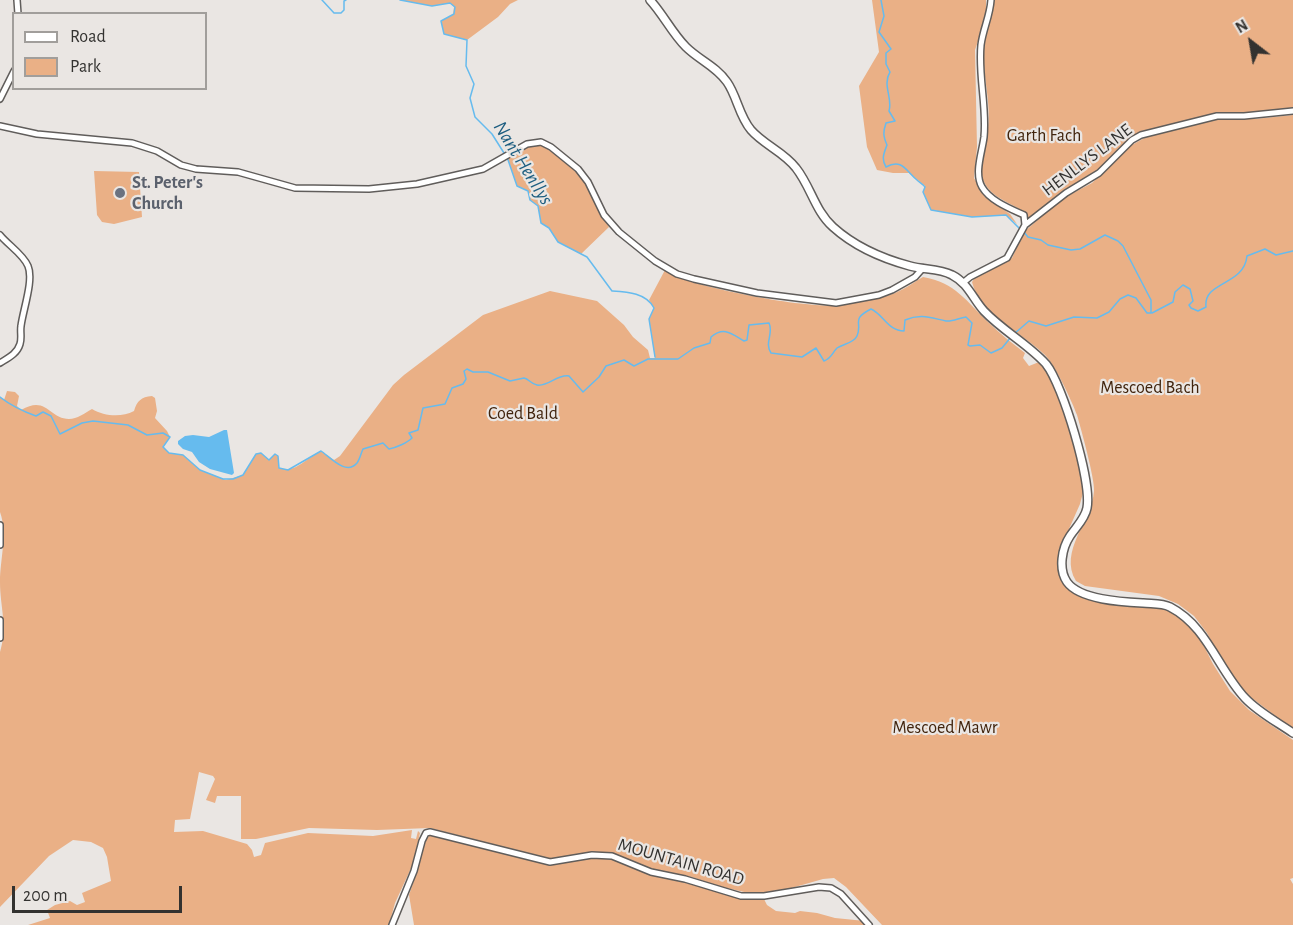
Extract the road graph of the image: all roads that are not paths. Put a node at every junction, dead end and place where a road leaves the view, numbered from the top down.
1 (650, 0) edge
2 (991, 0) edge
3 (12, 74) edge
4 (0, 99) edge
5 (1293, 111) edge
6 (0, 126) edge
7 (1025, 225) junction
8 (0, 235) edge
9 (923, 268) junction
10 (964, 282) junction
11 (0, 363) edge
12 (0, 525) edge
13 (0, 545) edge
14 (0, 620) edge
15 (0, 638) edge
16 (1293, 733) edge
17 (392, 925) edge
18 (869, 925) edge

1 - 9 street
2 - 7 street
3 - 4 street
5 - 7 street, HENLLYS LANE
6 - 9 street
7 - 10 street, HENLLYS LANE
8 - 11 street
9 - 10 street
10 - 16 street
12 - 13 street
14 - 15 street
17 - 18 street, MOUNTAIN ROAD

